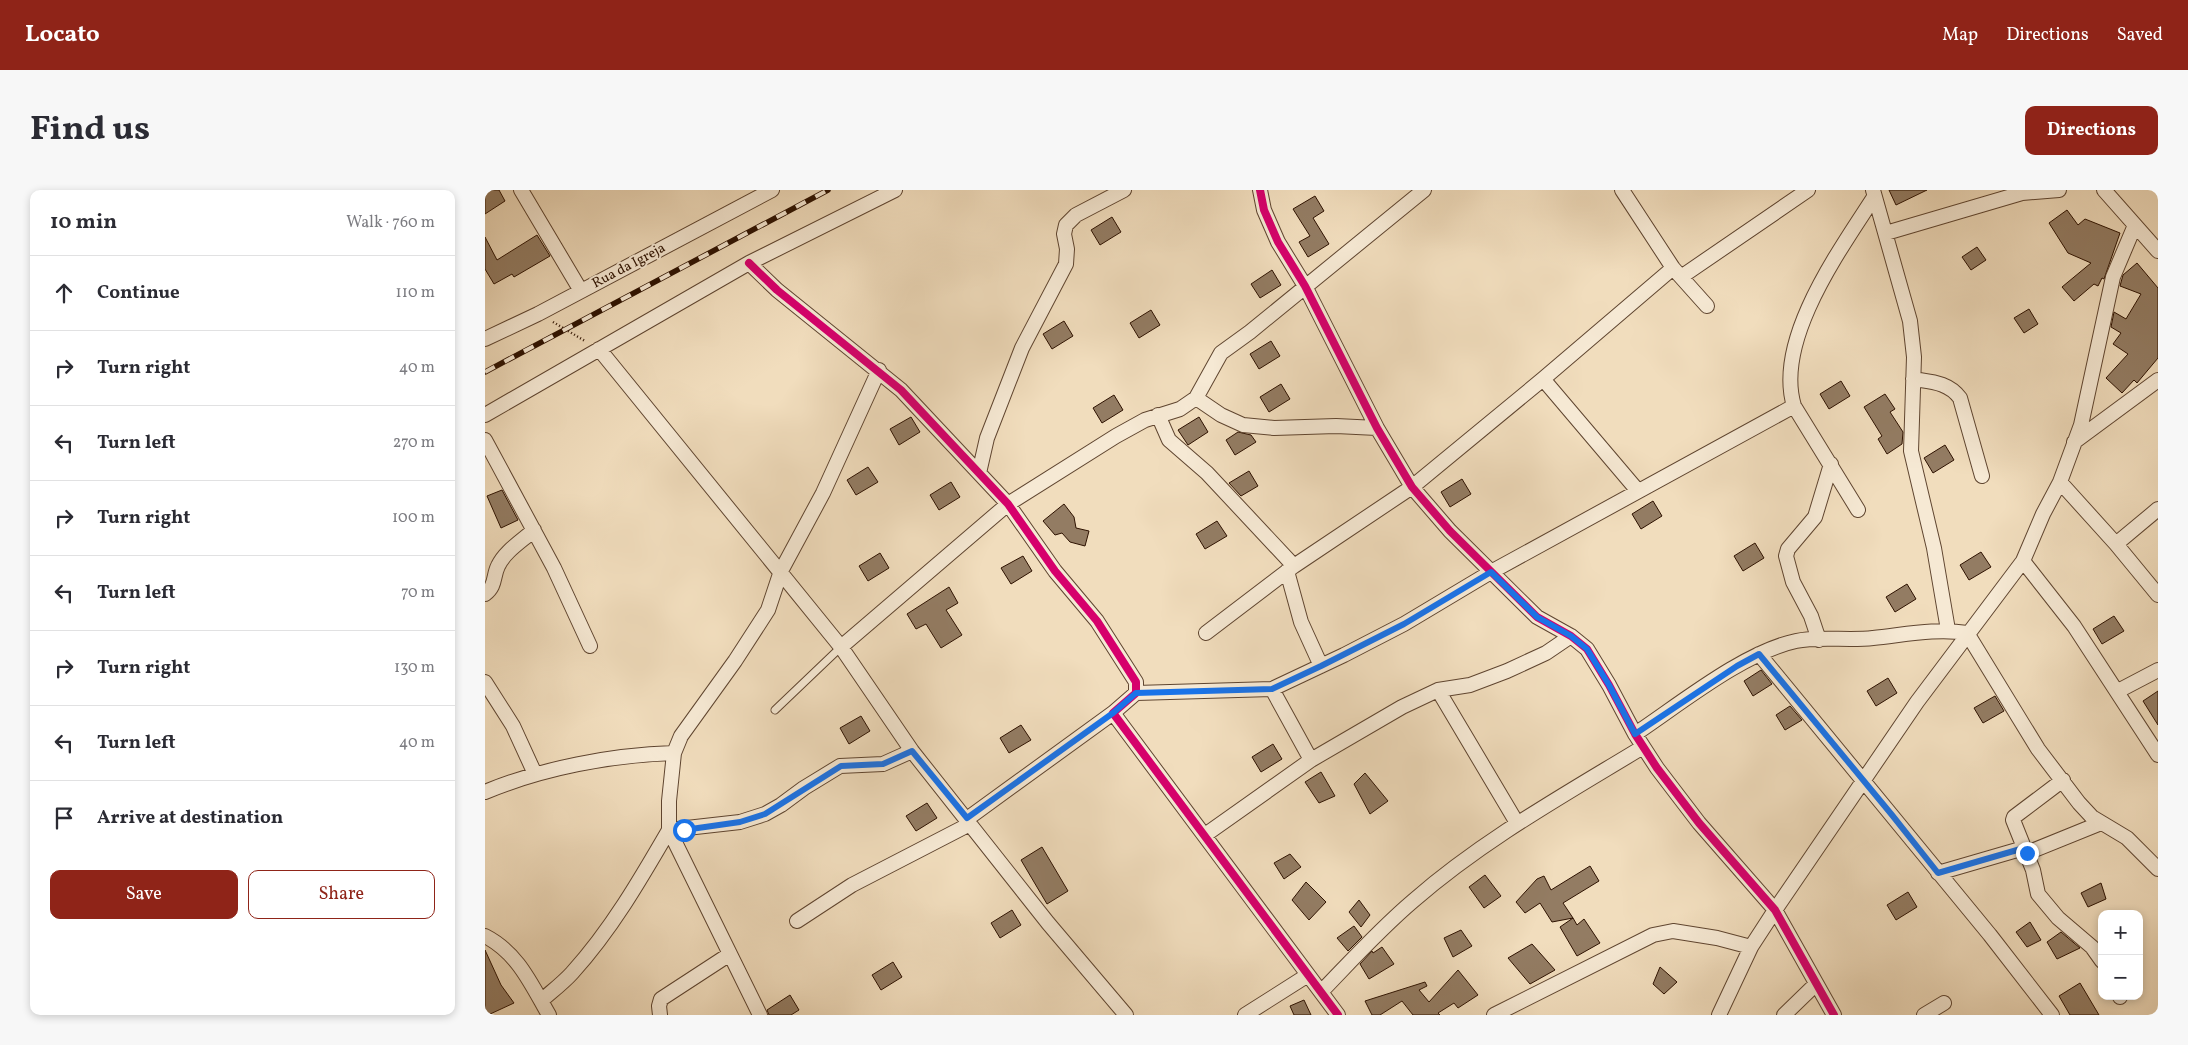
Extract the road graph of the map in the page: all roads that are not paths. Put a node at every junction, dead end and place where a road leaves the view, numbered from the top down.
1 (521, 190) edge
2 (772, 190) edge
3 (895, 190) edge
4 (1123, 190) edge
5 (1259, 190) edge
6 (1424, 190) edge
7 (1622, 190) edge
8 (1809, 190) edge
9 (2059, 190) edge
10 (2104, 190) edge
11 (1873, 193) edge
12 (2135, 225) junction
13 (1886, 233) junction
14 (2158, 251) edge
15 (749, 263) junction
16 (1677, 272) junction
17 (1305, 286) junction
18 (581, 291) junction
19 (1707, 306) dead end
20 (485, 340) edge
21 (599, 349) junction
22 (879, 370) junction
23 (1543, 379) junction
24 (1913, 379) junction
25 (2158, 380) edge
26 (1196, 398) junction
27 (1794, 406) junction
28 (485, 415) edge
29 (1157, 416) junction
30 (1377, 428) junction
31 (485, 440) edge
32 (2073, 443) junction
33 (1831, 464) junction
34 (979, 473) junction
35 (1982, 476) dead end
36 (2060, 482) junction
37 (1412, 487) junction
38 (1638, 491) junction
39 (1008, 504) junction
40 (2158, 509) edge
41 (1858, 510) dead end
42 (534, 530) junction
43 (2116, 544) junction
44 (2023, 560) junction
45 (1291, 569) junction
46 (781, 571) junction
47 (1491, 572) junction
48 (485, 594) edge
49 (2158, 595) edge
50 (1948, 630) junction
51 (1206, 633) dead end
52 (1967, 634) junction
53 (1571, 636) junction
54 (1819, 640) junction
55 (590, 646) dead end
56 (841, 647) junction
57 (1759, 654) junction
58 (1321, 666) junction
59 (2158, 670) edge
60 (485, 682) edge
61 (1272, 689) junction
62 (1438, 690) junction
63 (2118, 692) junction
64 (1136, 693) junction
65 (775, 710) dead end
66 (1113, 713) junction
67 (1635, 734) junction
68 (1643, 747) junction
69 (912, 751) junction
70 (674, 753) junction
71 (2158, 755) edge
72 (1311, 760) junction
73 (535, 774) junction
74 (2063, 780) junction
75 (1863, 781) junction
76 (485, 792) edge
77 (968, 821) junction
78 (2101, 822) junction
79 (1517, 823) junction
80 (669, 830) junction
81 (1205, 835) junction
82 (2025, 851) junction
83 (2158, 870) edge
84 (1938, 873) junction
85 (1775, 910) junction
86 (797, 921) dead end
87 (485, 936) edge
88 (1751, 947) junction
89 (730, 954) junction
90 (2098, 955) edge
91 (1308, 975) junction
92 (1817, 984) junction
93 (1321, 992) junction
94 (541, 1001) junction
95 (1944, 1003) dead end
96 (549, 1015) edge
97 (661, 1015) edge
98 (760, 1015) edge
99 (1126, 1015) edge
100 (1245, 1015) edge
101 (1338, 1015) edge
102 (1494, 1015) edge
103 (1719, 1015) edge
104 (1784, 1015) edge
105 (1834, 1015) edge
106 (1924, 1015) edge
107 (2052, 1015) edge

1 - 18 street
2 - 18 street, Rua da Igreja
3 - 15 street
4 - 34 street
5 - 17 street
6 - 17 street
7 - 16 street
8 - 16 street
9 - 13 street
10 - 12 street
11 - 13 street
11 - 27 street
12 - 14 street
12 - 32 street
13 - 24 street
15 - 21 street
15 - 22 street
16 - 19 street
16 - 23 street
17 - 26 street
17 - 30 street
18 - 20 street, Rua da Igreja
21 - 28 street
21 - 46 street
22 - 34 street
22 - 46 street
23 - 37 street
23 - 38 street
24 - 35 street
24 - 50 street
25 - 32 street
26 - 29 street
26 - 30 street
27 - 33 street
27 - 38 street
29 - 39 street
29 - 45 street
30 - 37 street
31 - 42 street
32 - 36 street
33 - 41 street
33 - 54 street
34 - 39 street
36 - 43 street
36 - 44 street
37 - 45 street
37 - 47 street
38 - 47 street
39 - 56 street
39 - 64 street
40 - 43 street
42 - 48 street
42 - 55 street
43 - 49 street
44 - 52 street
44 - 63 street
45 - 51 street
45 - 58 street
46 - 56 street
46 - 70 street
47 - 53 street
47 - 58 street
50 - 52 street
50 - 54 street
52 - 74 street
52 - 75 street
53 - 62 street
53 - 67 street
54 - 57 street
56 - 65 lane
56 - 69 street
57 - 67 street
57 - 75 street
58 - 61 street
59 - 63 street
60 - 73 street
61 - 64 street
61 - 72 street
62 - 72 street
62 - 79 street
63 - 71 street
64 - 66 street
66 - 77 street
66 - 81 street
67 - 68 street
68 - 79 street
68 - 85 street
69 - 77 street
69 - 80 street
70 - 73 street
70 - 80 street
72 - 81 street
73 - 76 street
74 - 78 street
74 - 82 street
75 - 84 street
75 - 85 street
77 - 86 street
77 - 99 street
78 - 82 street
78 - 83 street
79 - 93 street
80 - 89 street
80 - 94 street
81 - 91 street
82 - 84 street
82 - 90 street
84 - 107 street
85 - 88 street
85 - 92 street
87 - 94 street
88 - 102 street
88 - 103 street
89 - 97 street
89 - 98 street
91 - 93 street
91 - 100 street
92 - 104 street
92 - 105 street
93 - 101 street
94 - 96 street
95 - 106 street

